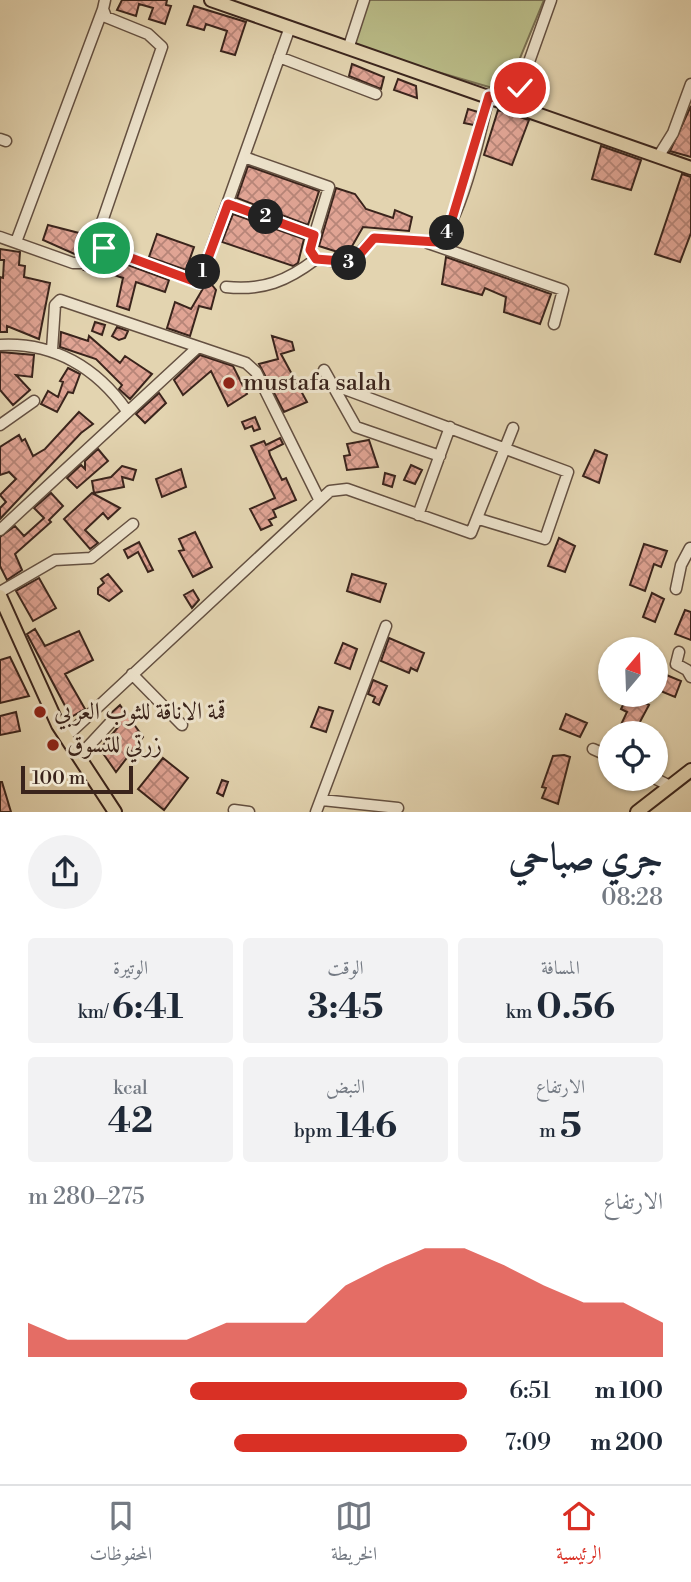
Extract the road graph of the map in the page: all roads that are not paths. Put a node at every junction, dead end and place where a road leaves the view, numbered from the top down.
1 (211, 0) edge
2 (364, 0) edge
3 (551, 0) edge
4 (104, 4) edge
5 (290, 27) junction
6 (349, 46) junction
7 (279, 57) junction
8 (691, 84) edge
9 (376, 94) dead end
10 (489, 96) junction
11 (511, 103) junction
12 (244, 157) junction
13 (658, 157) junction
14 (691, 168) edge
15 (228, 204) junction
16 (314, 235) junction
17 (0, 237) edge
18 (16, 242) junction
19 (424, 242) junction
20 (104, 248) dead end
21 (316, 259) junction
22 (226, 287) dead end
23 (554, 324) dead end
24 (0, 345) edge
25 (198, 346) junction
26 (52, 350) junction
27 (324, 370) dead end
28 (331, 384) junction
29 (34, 401) dead end
30 (127, 411) junction
31 (0, 423) edge
32 (450, 427) junction
33 (513, 428) dead end
34 (506, 447) junction
35 (440, 456) junction
36 (319, 499) junction
37 (418, 515) junction
38 (478, 519) junction
39 (133, 524) dead end
40 (0, 530) edge
41 (690, 548) edge
42 (679, 573) junction
43 (691, 578) edge
44 (676, 589) dead end
45 (0, 594) edge
46 (5, 619) edge
47 (386, 626) dead end
48 (679, 652) dead end
49 (132, 674) junction
50 (691, 677) edge
51 (51, 706) junction
52 (110, 723) dead end
53 (182, 724) dead end
54 (71, 733) junction
55 (593, 749) dead end
56 (84, 751) junction
57 (598, 751) edge
58 (691, 769) edge
59 (670, 786) joint
60 (322, 800) junction
61 (398, 808) dead end
62 (234, 810) dead end
63 (115, 812) edge
64 (124, 812) edge
65 (249, 812) edge
66 (316, 812) edge
67 (636, 812) edge

1 - 5 main road
2 - 6 street
3 - 11 street
4 - 18 street
4 - 18 street
5 - 6 main road
5 - 7 street
6 - 10 main road
7 - 9 street
7 - 12 street
8 - 13 street
10 - 11 main road
10 - 19 street
11 - 13 main road
12 - 15 street
12 - 16 street
13 - 14 main road
15 - 16 street
15 - 20 street
16 - 21 street
17 - 18 street
19 - 21 street
19 - 23 street
21 - 22 street
24 - 26 street
25 - 26 street
25 - 30 street
25 - 36 street
26 - 30 street
27 - 28 street
28 - 32 street
28 - 35 street
29 - 31 street
30 - 40 street
32 - 34 street
32 - 35 street
33 - 34 street
34 - 38 street
34 - 38 street
35 - 37 street
36 - 37 street
36 - 49 street
37 - 38 street
39 - 45 street
41 - 42 street
42 - 43 street
42 - 44 street
45 - 46 main road
46 - 51 main road
47 - 60 street
48 - 50 street
49 - 53 street
49 - 54 street
51 - 54 main road
51 - 63 main road
52 - 56 street
54 - 56 main road
55 - 57 street
56 - 64 main road
58 - 59 main road
59 - 67 main road
60 - 61 street
60 - 66 street
62 - 65 street

